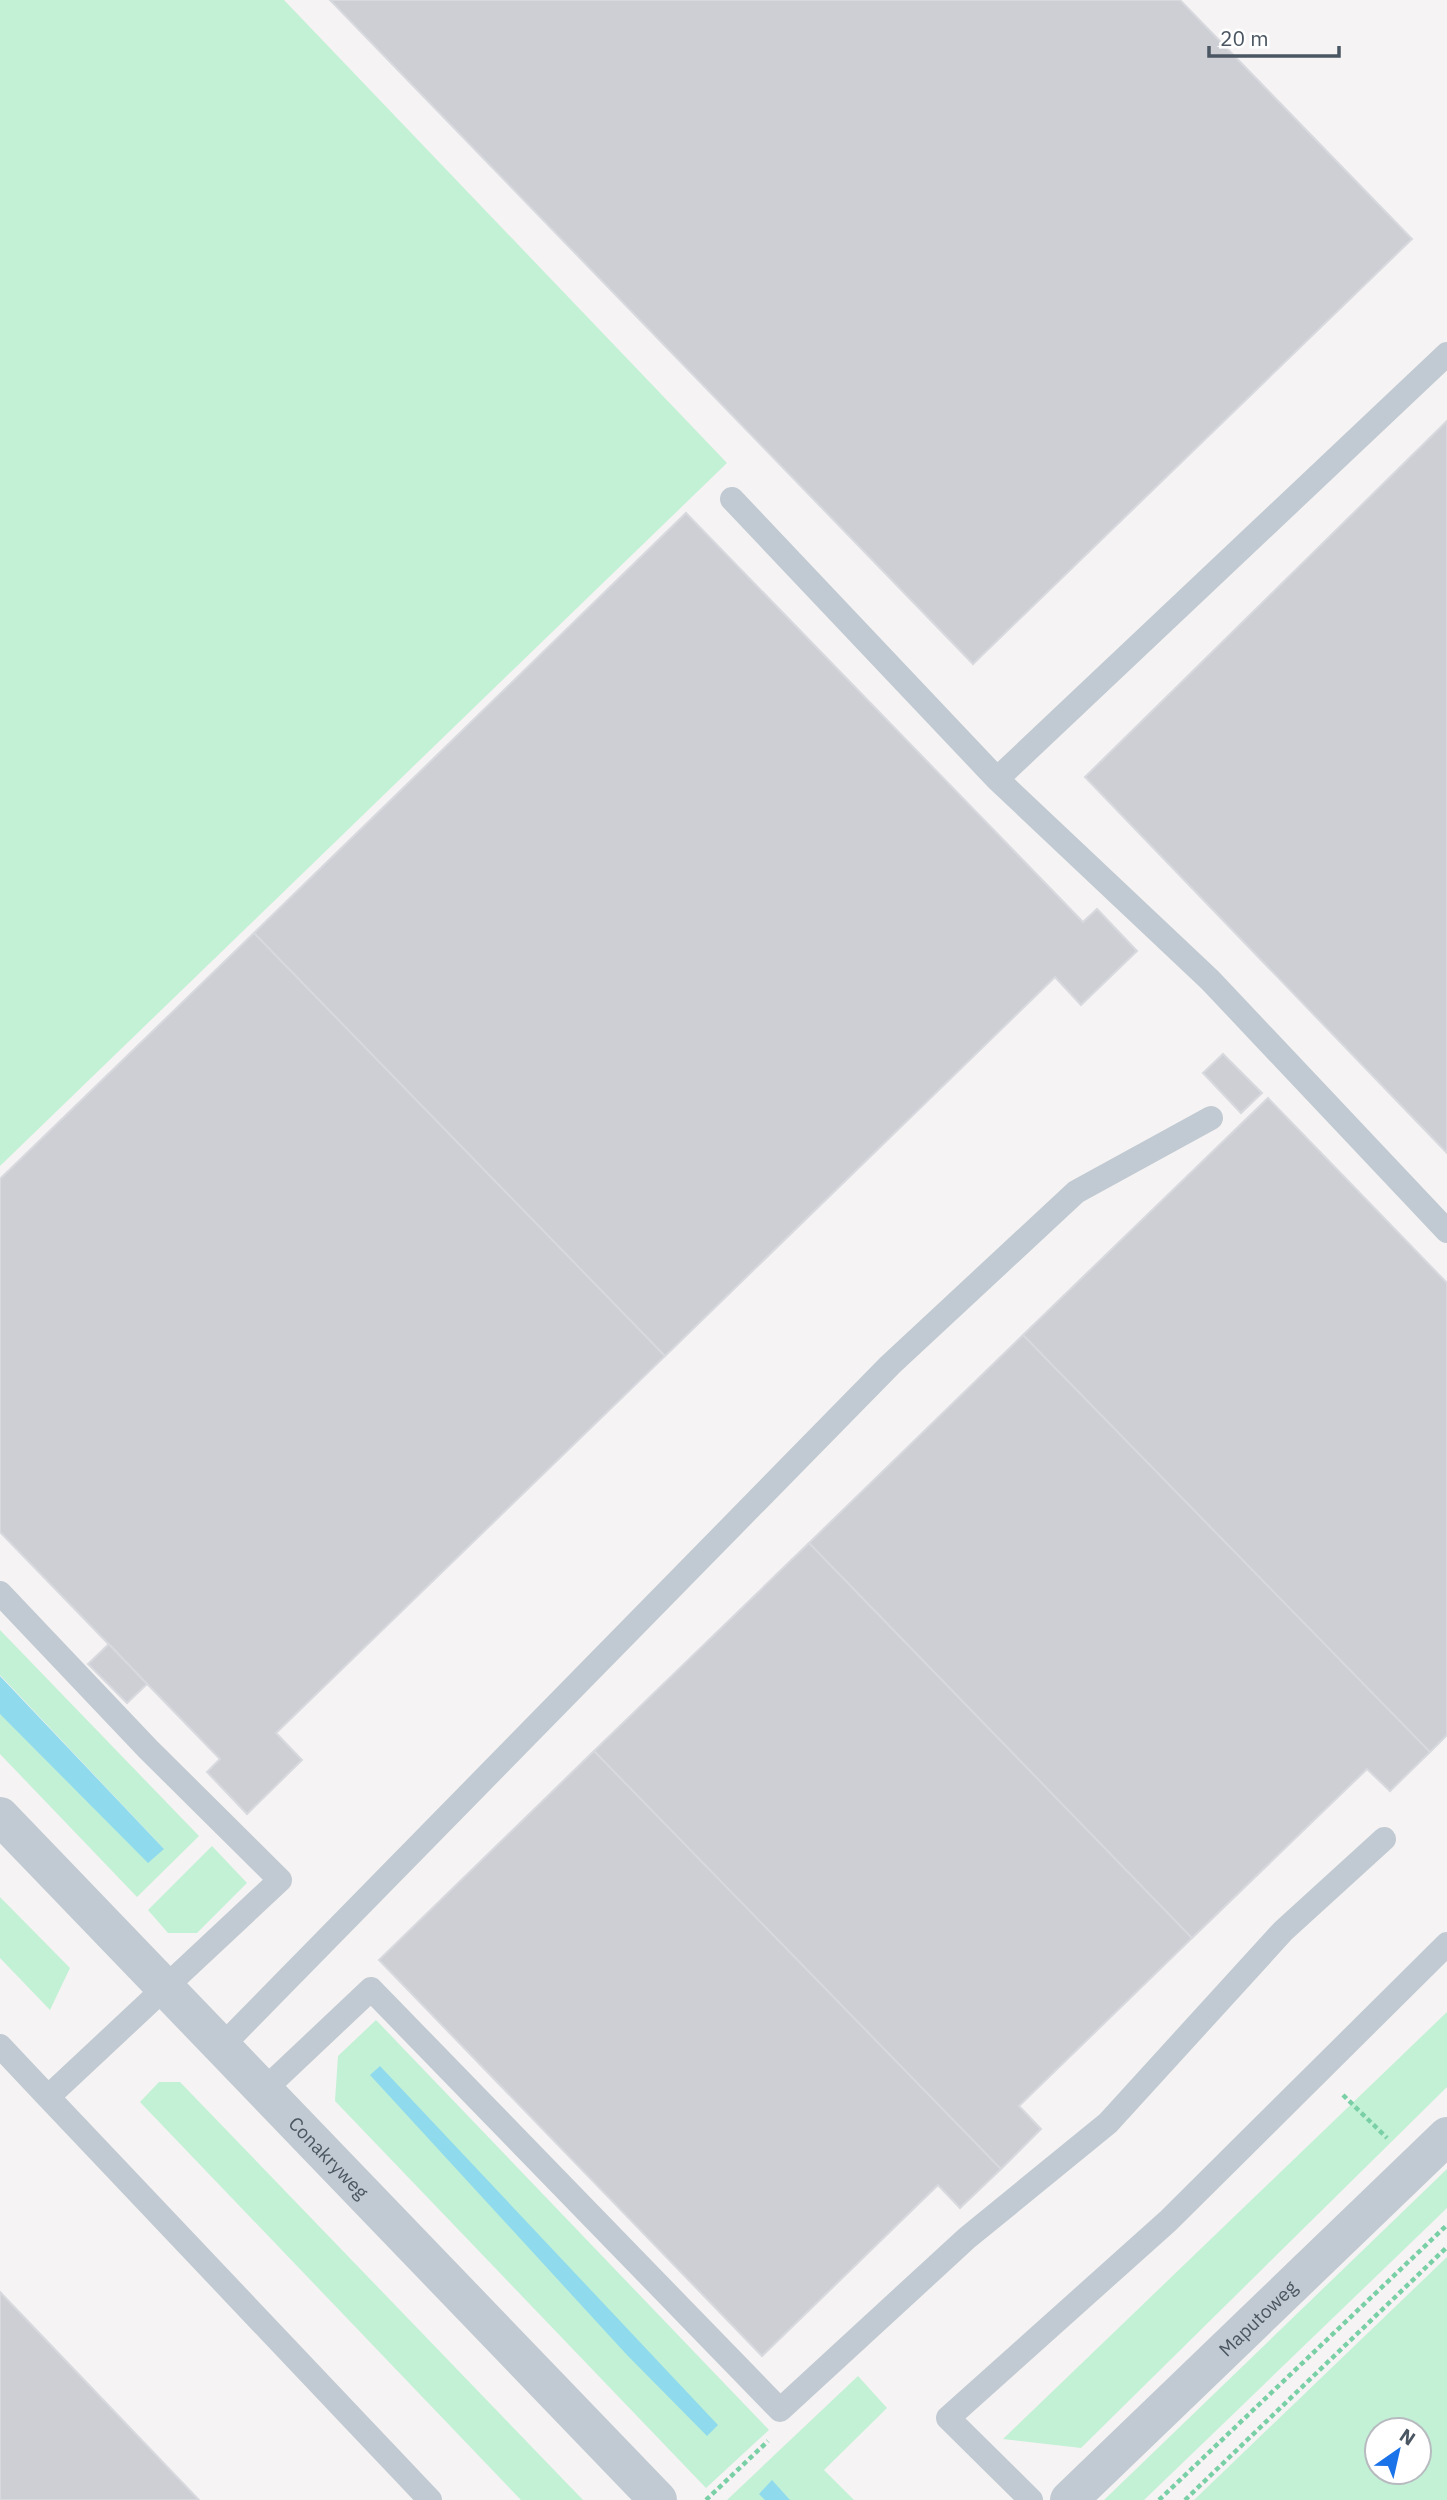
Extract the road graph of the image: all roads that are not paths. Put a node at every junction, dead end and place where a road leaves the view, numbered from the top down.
1 (1447, 354) edge
2 (732, 499) dead end
3 (997, 779) junction
4 (1211, 1118) dead end
5 (1447, 1231) edge
6 (0, 1593) edge
7 (0, 1816) edge
8 (1384, 1839) dead end
9 (1447, 1944) edge
10 (165, 1988) junction
11 (0, 2046) edge
12 (222, 2046) junction
13 (264, 2090) junction
14 (48, 2097) junction
15 (1447, 2136) edge
16 (430, 2500) edge
17 (658, 2500) edge
18 (1031, 2500) edge
19 (1069, 2500) edge

1 - 3 lane
2 - 3 lane
3 - 5 lane
4 - 12 lane
6 - 10 lane
7 - 10 street, Conakryweg
8 - 13 lane
9 - 18 lane
10 - 12 street, Conakryweg
10 - 14 lane
11 - 14 lane
12 - 13 street, Conakryweg
13 - 17 street, Conakryweg
14 - 16 lane
15 - 19 street, Maputoweg

